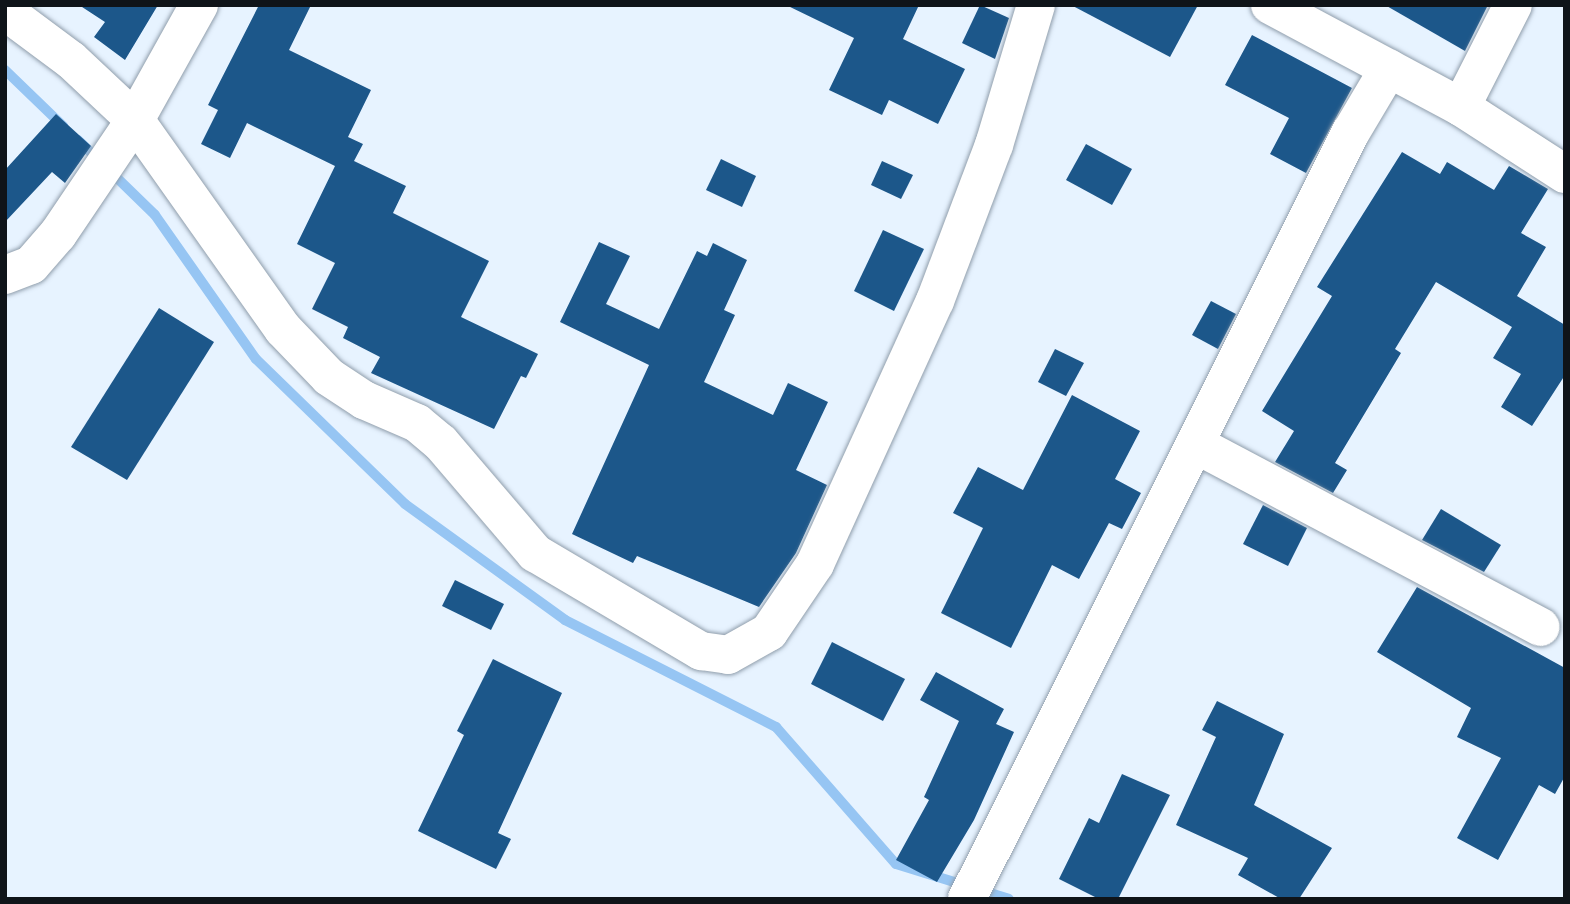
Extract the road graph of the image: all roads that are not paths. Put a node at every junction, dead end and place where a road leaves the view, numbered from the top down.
1 (199, 5) edge
2 (1036, 5) edge
3 (1270, 5) edge
4 (1513, 5) edge
5 (5, 11) edge
6 (1389, 68) junction
7 (1461, 107) junction
8 (135, 120) junction
9 (1565, 174) edge
10 (5, 275) edge
11 (1195, 444) junction
12 (1540, 627) dead end
13 (967, 899) edge

1 - 8 street
2 - 8 street
3 - 6 street
4 - 7 street
5 - 8 street
6 - 7 street
6 - 11 street
7 - 9 street
8 - 10 street
11 - 12 street
11 - 13 street

